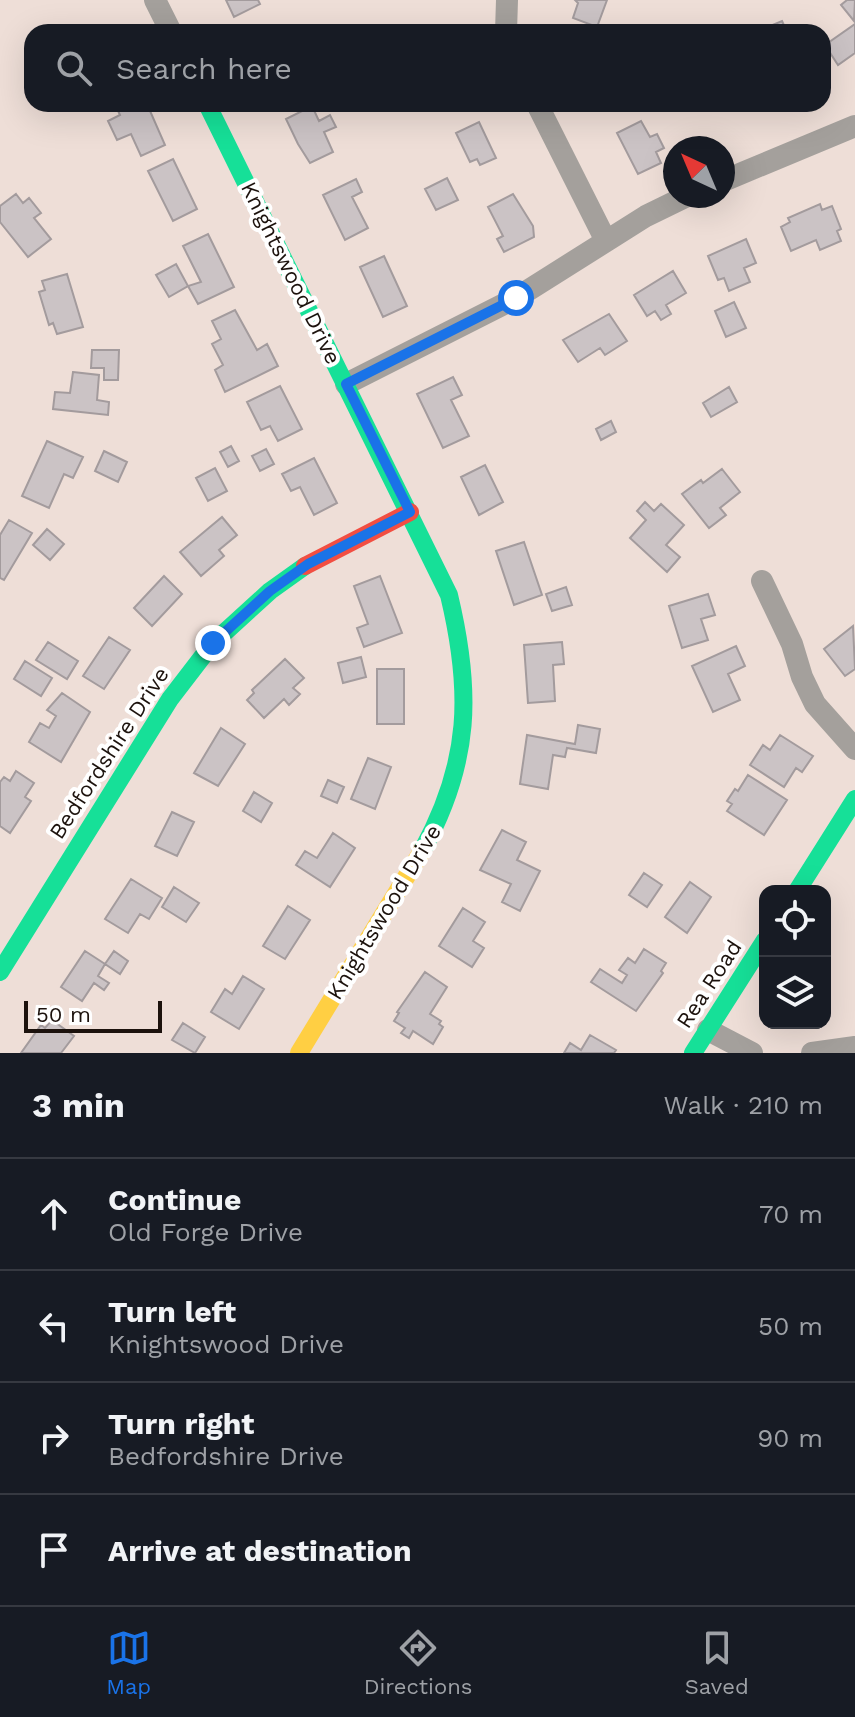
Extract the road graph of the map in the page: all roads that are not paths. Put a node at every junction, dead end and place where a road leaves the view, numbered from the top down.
1 (155, 0) edge
2 (507, 0) edge
3 (167, 24) edge
4 (506, 24) edge
5 (211, 112) edge
6 (541, 112) edge
7 (855, 126) edge
8 (735, 176) edge
9 (665, 208) edge
10 (606, 241) junction
11 (346, 384) junction
12 (410, 512) junction
13 (762, 581) dead end
14 (855, 749) edge
15 (855, 799) edge
16 (801, 885) edge
17 (759, 949) edge
18 (0, 972) edge
19 (708, 1030) junction
20 (855, 1047) edge
21 (299, 1053) edge
22 (693, 1053) edge
23 (752, 1053) edge
24 (812, 1053) edge

1 - 3 street
2 - 4 street
5 - 11 street, Knightswood Drive
6 - 10 street
7 - 8 street
9 - 10 street
10 - 11 street
11 - 12 street, Knightswood Drive
12 - 18 street, Bedfordshire Drive
12 - 21 street, Knightswood Drive
13 - 14 street
15 - 16 street
17 - 19 street, Rea Road
19 - 22 street, Rea Road
19 - 23 street
20 - 24 street

